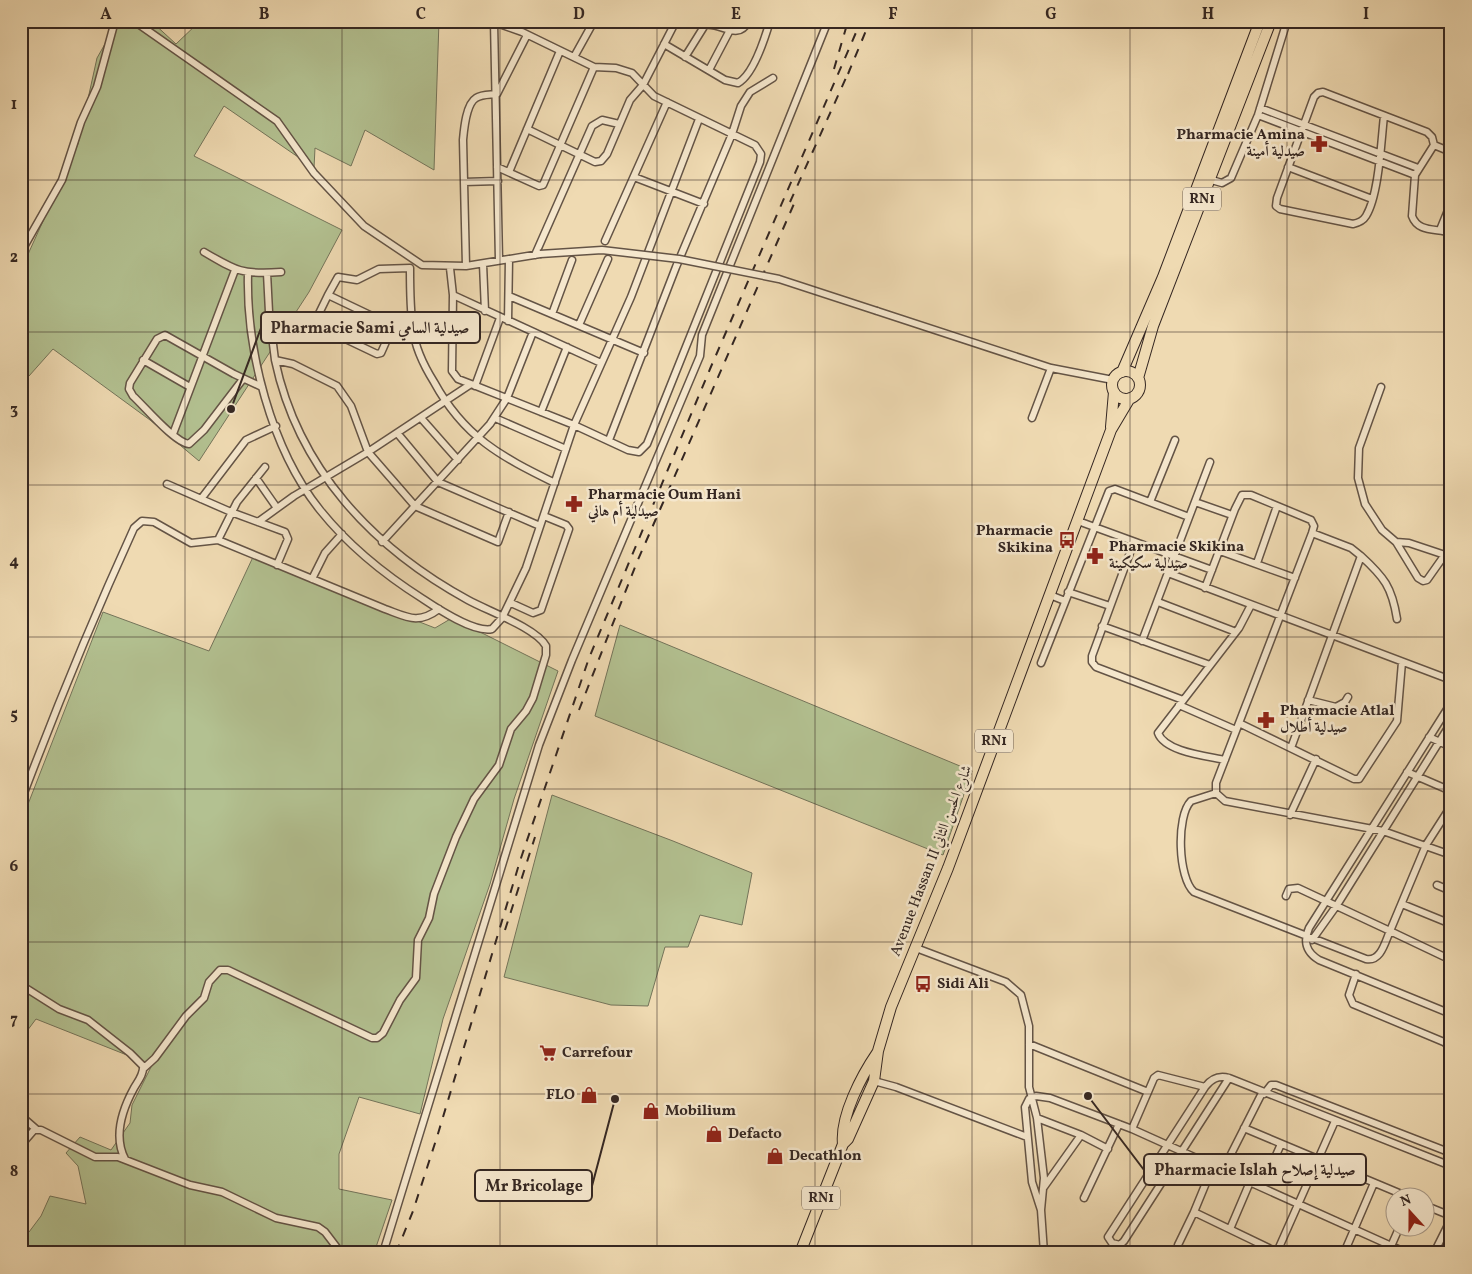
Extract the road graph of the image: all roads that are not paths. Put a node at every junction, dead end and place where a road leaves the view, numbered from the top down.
1 (115, 21) edge
2 (134, 21) edge
3 (516, 21) edge
4 (594, 21) edge
5 (676, 21) edge
6 (749, 21) edge
7 (770, 21) edge
8 (828, 21) edge
9 (1260, 21) edge
10 (1271, 21) edge
11 (1287, 21) edge
12 (492, 22) edge
13 (506, 25) junction
14 (730, 30) junction
15 (527, 35) junction
16 (664, 44) junction
17 (560, 51) junction
18 (574, 57) junction
19 (685, 57) junction
20 (594, 67) junction
21 (709, 70) junction
22 (773, 78) dead end
23 (643, 85) junction
24 (496, 94) junction
25 (666, 102) junction
26 (1259, 112) junction
27 (1384, 116) junction
28 (699, 119) junction
29 (619, 124) junction
30 (1304, 125) junction
31 (527, 129) junction
32 (1301, 132) junction
33 (732, 134) junction
34 (1434, 145) junction
35 (561, 147) junction
36 (1451, 152) edge
37 (1380, 154) junction
38 (580, 155) junction
39 (1378, 162) junction
40 (497, 167) junction
41 (1288, 167) junction
42 (509, 172) junction
43 (1417, 172) junction
44 (634, 177) junction
45 (1208, 179) junction
46 (498, 181) junction
47 (464, 182) junction
48 (671, 192) junction
49 (1372, 199) junction
50 (1451, 203) edge
51 (704, 204) junction
52 (1440, 230) junction
53 (1451, 233) edge
54 (605, 241) dead end
55 (21, 252) edge
56 (204, 252) dead end
57 (537, 254) junction
58 (509, 259) junction
59 (608, 259) dead end
60 (499, 260) junction
61 (572, 260) dead end
62 (483, 264) junction
63 (466, 266) junction
64 (450, 268) junction
65 (235, 270) junction
66 (281, 272) dead end
67 (248, 273) junction
68 (267, 273) junction
69 (328, 294) junction
70 (453, 295) junction
71 (509, 296) junction
72 (485, 311) junction
73 (552, 314) junction
74 (500, 318) junction
75 (508, 321) junction
76 (314, 324) junction
77 (393, 326) junction
78 (580, 326) junction
79 (413, 330) junction
80 (533, 332) junction
81 (309, 334) dead end
82 (612, 339) junction
83 (567, 347) junction
84 (644, 353) junction
85 (202, 356) junction
86 (144, 360) junction
87 (275, 360) junction
88 (601, 363) junction
89 (1051, 368) junction
90 (1122, 372) junction
91 (1138, 378) junction
92 (243, 379) junction
93 (1113, 380) junction
94 (473, 385) junction
95 (190, 387) junction
96 (262, 387) junction
97 (1381, 387) dead end
98 (1114, 392) junction
99 (507, 398) junction
100 (1130, 398) junction
101 (445, 403) junction
102 (541, 412) junction
103 (421, 418) junction
104 (494, 418) junction
105 (1032, 418) dead end
106 (574, 425) junction
107 (276, 426) junction
108 (1111, 430) junction
109 (173, 434) junction
110 (398, 434) junction
111 (478, 439) junction
112 (609, 440) junction
113 (1175, 440) dead end
114 (566, 449) junction
115 (368, 452) junction
116 (458, 460) junction
117 (1210, 462) dead end
118 (265, 467) dead end
119 (325, 477) junction
120 (256, 478) junction
121 (438, 482) junction
122 (555, 483) junction
123 (167, 484) dead end
124 (306, 489) junction
125 (201, 499) junction
126 (1150, 502) junction
127 (1194, 502) junction
128 (415, 506) junction
129 (1277, 506) junction
130 (276, 508) junction
131 (230, 512) junction
132 (509, 512) junction
133 (1232, 515) junction
134 (544, 516) junction
135 (1189, 517) junction
136 (1078, 521) junction
137 (258, 522) junction
138 (540, 526) junction
139 (1093, 526) junction
140 (1312, 533) junction
141 (342, 534) junction
142 (218, 540) junction
143 (382, 542) junction
144 (1134, 542) junction
145 (1396, 542) junction
146 (1451, 546) edge
147 (1220, 551) junction
148 (1361, 556) junction
149 (1448, 556) edge
150 (1174, 557) junction
151 (1257, 563) junction
152 (277, 565) junction
153 (1212, 570) junction
154 (1168, 573) junction
155 (1295, 578) junction
156 (312, 579) junction
157 (1205, 588) junction
158 (1068, 592) junction
159 (1050, 595) junction
160 (1065, 601) junction
161 (1158, 602) junction
162 (511, 603) junction
163 (1251, 605) junction
164 (1110, 606) junction
165 (439, 609) junction
166 (1280, 615) junction
167 (502, 618) junction
168 (1397, 619) dead end
169 (1102, 626) junction
170 (1236, 632) junction
171 (1331, 635) junction
172 (1142, 641) junction
173 (1402, 662) junction
174 (1041, 663) dead end
175 (1210, 666) junction
176 (1451, 680) edge
177 (1348, 696) dead end
178 (1308, 700) junction
179 (1451, 702) edge
180 (1181, 703) junction
181 (1451, 723) edge
182 (1238, 727) junction
183 (1429, 737) junction
184 (1439, 741) junction
185 (1451, 747) edge
186 (1291, 748) junction
187 (1316, 759) junction
188 (1225, 760) junction
189 (1407, 772) junction
190 (1417, 776) junction
191 (1451, 792) edge
192 (1216, 793) junction
193 (21, 801) edge
194 (1451, 806) edge
195 (1290, 815) junction
196 (1373, 828) junction
197 (1383, 830) junction
198 (1426, 846) junction
199 (1451, 855) edge
200 (1437, 885) dead end
201 (1451, 891) edge
202 (1286, 896) dead end
203 (1328, 900) junction
204 (1402, 904) junction
205 (1337, 905) junction
206 (1451, 924) edge
207 (1390, 931) junction
208 (1306, 936) junction
209 (1314, 939) junction
210 (1306, 944) junction
211 (916, 948) junction
212 (1451, 960) edge
213 (1356, 974) junction
214 (21, 985) edge
215 (1451, 1014) edge
216 (1451, 1030) edge
217 (1029, 1044) junction
218 (1448, 1044) edge
219 (878, 1051) junction
220 (144, 1068) junction
221 (862, 1077) junction
222 (1228, 1078) junction
223 (874, 1081) junction
224 (1204, 1087) junction
225 (1148, 1092) junction
226 (1263, 1093) junction
227 (1032, 1096) junction
228 (1314, 1100) junction
229 (851, 1104) junction
230 (861, 1110) junction
231 (1309, 1111) junction
232 (21, 1116) edge
233 (1037, 1118) junction
234 (1335, 1121) junction
235 (1119, 1124) junction
236 (1244, 1128) junction
237 (36, 1129) junction
238 (1132, 1129) junction
239 (1081, 1136) junction
240 (1027, 1137) junction
241 (843, 1144) junction
242 (1281, 1144) junction
243 (21, 1145) edge
244 (1168, 1145) junction
245 (1108, 1149) junction
246 (1182, 1152) junction
247 (1451, 1153) edge
248 (125, 1159) junction
249 (1320, 1159) junction
250 (1214, 1166) junction
251 (1451, 1166) edge
252 (1223, 1170) junction
253 (1250, 1182) junction
254 (1374, 1182) junction
255 (1384, 1186) edge
256 (1044, 1187) junction
257 (1262, 1187) junction
258 (1084, 1198) dead end
259 (1300, 1203) junction
260 (1434, 1209) edge
261 (1041, 1210) junction
262 (1194, 1212) junction
263 (1451, 1217) edge
264 (1354, 1228) junction
265 (1230, 1229) junction
266 (1447, 1233) edge
267 (1396, 1236) edge
268 (1392, 1245) junction
269 (1277, 1252) edge
270 (341, 1253) edge
271 (383, 1253) edge
272 (800, 1253) edge
273 (1044, 1253) edge
274 (1182, 1253) edge
275 (1344, 1253) edge
276 (1388, 1253) edge
277 (1407, 1253) edge
278 (1434, 1253) edge

1 - 55 street
2 - 64 street
3 - 13 street
4 - 18 street
5 - 16 street
6 - 14 street
7 - 21 street
8 - 271 street
9 - 90 main road, RN1
10 - 45 main road, RN1
11 - 26 street
12 - 13 street
12 - 24 street
13 - 15 street
14 - 19 street
14 - 21 street
15 - 17 street
15 - 24 street
16 - 19 street
16 - 23 street
17 - 18 street
17 - 31 street
18 - 20 street
19 - 21 street
20 - 23 street
20 - 35 street
22 - 33 street
23 - 25 street
23 - 29 street
24 - 40 street
24 - 47 street
25 - 28 street
25 - 44 street
26 - 30 street
26 - 32 street
26 - 45 street
27 - 30 street
27 - 34 street
27 - 37 street
28 - 33 street
28 - 48 street
29 - 38 street
29 - 38 street
30 - 32 street
30 - 37 street
31 - 35 street
31 - 42 street
32 - 39 street
32 - 41 street
33 - 51 street
33 - 112 street
34 - 36 street
34 - 43 street
35 - 38 street
35 - 42 street
37 - 39 street
37 - 43 street
38 - 57 street
39 - 43 street
39 - 49 street
40 - 42 street
40 - 46 street
41 - 49 street
41 - 49 street
43 - 52 street
44 - 48 street
44 - 54 street
45 - 91 main road, RN1
46 - 47 street
46 - 60 street
47 - 63 street
48 - 51 street
48 - 82 street
50 - 52 street
51 - 84 street
52 - 53 street
56 - 65 street
57 - 58 street
57 - 89 street, bridge
58 - 60 street
58 - 71 street
59 - 78 street
60 - 62 street
61 - 73 street
62 - 63 street
62 - 72 street
63 - 64 street
64 - 70 street
65 - 67 street
65 - 85 street
66 - 68 street
67 - 68 street
67 - 96 street
68 - 87 street
69 - 76 street
69 - 77 street
69 - 79 street
70 - 72 street
70 - 94 street
71 - 73 street
71 - 75 street
72 - 74 street
73 - 78 street
74 - 75 street
74 - 94 street
75 - 80 street
76 - 77 street
76 - 81 street
77 - 79 street
78 - 82 street
79 - 101 street
80 - 83 street
80 - 99 street
82 - 84 street
82 - 88 street
83 - 88 street
83 - 102 street
84 - 112 street
85 - 86 street
85 - 92 street
85 - 95 street
86 - 95 street
86 - 109 street
87 - 115 street
87 - 119 street
88 - 106 street
89 - 93 street
89 - 105 street
90 - 91 main road
90 - 93 main road, RN1
91 - 100 main road, RN1
92 - 96 street
92 - 109 street
93 - 98 main road, RN1
94 - 99 street
94 - 101 street
95 - 109 street
96 - 107 street
97 - 145 street
98 - 100 main road
98 - 108 main road, Avenue Hassan II شارع الحسن الثاني / RN1
99 - 102 street
99 - 104 street
100 - 108 main road, Avenue Hassan II شارع الحسن الثاني / RN1
101 - 103 street
101 - 111 street
102 - 106 street
103 - 110 street
103 - 116 street
104 - 111 street
104 - 114 street
106 - 112 street
106 - 114 street
107 - 124 street
107 - 125 street
108 - 136 main road, Avenue Hassan II شارع الحسن الثاني / RN1
110 - 115 street
110 - 121 street
111 - 116 street
111 - 122 street
113 - 126 street
114 - 122 street
115 - 119 street
115 - 128 street
116 - 121 street
117 - 127 street
118 - 120 street
119 - 124 street
119 - 143 street
120 - 130 street
120 - 131 street
121 - 128 street
121 - 132 street
122 - 134 street
123 - 125 street
124 - 130 street
124 - 141 street
125 - 131 street
126 - 135 street
126 - 139 street
127 - 133 street
127 - 135 street
128 - 132 street
128 - 143 street
129 - 133 street
129 - 140 street
129 - 151 street
130 - 137 street
131 - 137 street
131 - 142 street
132 - 138 street
133 - 147 street
134 - 138 street
134 - 162 street
135 - 150 street
136 - 139 street
136 - 159 main road, Avenue Hassan II شارع الحسن الثاني / RN1
137 - 152 street
138 - 162 street
139 - 144 street
139 - 158 street
140 - 148 street
140 - 155 street
141 - 156 street
141 - 165 street
142 - 152 street
142 - 193 street
143 - 167 street
144 - 150 street
144 - 164 street
145 - 149 street
145 - 149 street
146 - 149 street
147 - 151 street
147 - 153 street
148 - 168 street
148 - 171 street
150 - 153 street
150 - 154 street
151 - 155 street
152 - 156 street
153 - 157 street
154 - 157 street
154 - 161 street
155 - 166 street
156 - 165 street
157 - 163 street
158 - 160 street
158 - 164 street
159 - 160 street
159 - 211 main road, Avenue Hassan II شارع الحسن الثاني / RN1
160 - 174 street
161 - 170 street
161 - 172 street
162 - 167 street
163 - 166 street
163 - 170 street
164 - 169 street
165 - 167 street
166 - 171 street
166 - 182 street
167 - 220 street
169 - 172 street
169 - 180 street
170 - 175 street
171 - 173 street
171 - 178 street
172 - 175 street
173 - 176 street
173 - 187 street
175 - 180 street
177 - 178 street
178 - 186 street
179 - 183 street
180 - 182 street
180 - 188 street
181 - 184 street
182 - 186 street
182 - 188 street
183 - 184 street
183 - 189 street
184 - 185 street
184 - 190 street
186 - 187 street
187 - 195 street
188 - 192 street
189 - 190 street
189 - 196 street
190 - 191 street
190 - 197 street
192 - 195 street
192 - 208 street
194 - 198 street
195 - 196 street
196 - 197 street
196 - 203 street
197 - 198 street
197 - 205 street
198 - 199 street
198 - 204 street
200 - 201 street
202 - 203 street
203 - 205 street
203 - 208 street
204 - 206 street
204 - 207 street
205 - 207 street
205 - 209 street
207 - 209 street
207 - 212 street
208 - 209 street
208 - 210 street
209 - 210 street
210 - 213 street
211 - 217 street
211 - 219 main road, Avenue Hassan II شارع الحسن الثاني / RN1
213 - 215 street
213 - 218 street
214 - 220 street
216 - 218 street
217 - 225 street
217 - 227 street
219 - 221 main road, Avenue Hassan II شارع الحسن الثاني / RN1
219 - 223 main road, Avenue Hassan II شارع الحسن الثاني / RN1
220 - 248 street
221 - 223 main road
221 - 229 main road, RN1
222 - 224 street
222 - 226 street
222 - 246 street
223 - 230 main road, RN1
223 - 240 street
224 - 225 street
224 - 244 street
225 - 238 street
226 - 228 street
226 - 231 street
226 - 236 street
227 - 233 street
227 - 235 street
227 - 240 street
228 - 231 street
228 - 247 street
229 - 230 main road
229 - 241 main road, RN1
230 - 241 main road, RN1
231 - 234 street
232 - 237 street
233 - 239 street
233 - 256 street
234 - 249 street
234 - 251 street
235 - 238 street
235 - 245 street
236 - 242 street
236 - 252 street
237 - 243 street
237 - 248 street
238 - 244 street
239 - 245 street
239 - 256 street
240 - 261 street
241 - 272 main road, RN1
242 - 249 street
242 - 257 street
244 - 246 street
244 - 246 street
245 - 258 street
246 - 250 street
248 - 270 street
249 - 254 street
249 - 259 street
250 - 252 street
250 - 262 street
252 - 253 street
253 - 257 street
253 - 265 street
254 - 255 street
254 - 264 street
256 - 261 street
257 - 259 street
259 - 264 street
259 - 269 street
260 - 263 street
261 - 273 street
262 - 265 street
262 - 274 street
263 - 266 street
264 - 268 street
264 - 275 street
265 - 269 street
266 - 278 street
267 - 268 street
268 - 276 street
268 - 277 street

